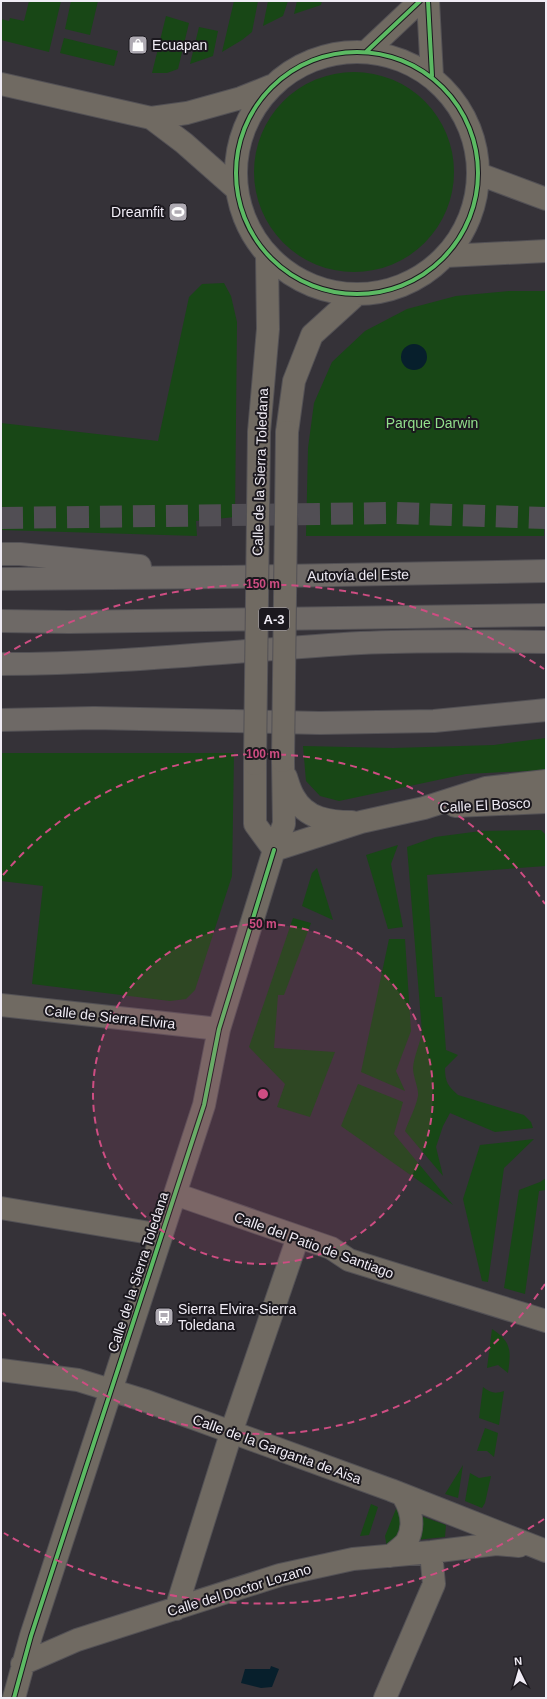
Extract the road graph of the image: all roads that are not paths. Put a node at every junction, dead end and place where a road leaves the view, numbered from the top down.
1 (420, 1) edge
2 (428, 1) edge
3 (367, 51) junction
4 (432, 76) junction
5 (1, 84) edge
6 (272, 85) junction
7 (151, 118) junction
8 (479, 174) junction
9 (236, 188) junction
10 (546, 199) edge
11 (546, 251) edge
12 (267, 256) junction
13 (446, 256) junction
14 (356, 294) junction
15 (1, 554) edge
16 (546, 571) edge
17 (226, 577) junction
18 (1, 579) edge
19 (546, 615) edge
20 (1, 621) edge
21 (546, 642) edge
22 (226, 654) junction
23 (546, 656) edge
24 (1, 664) edge
25 (546, 710) edge
26 (1, 711) edge
27 (1, 720) edge
28 (204, 720) junction
29 (283, 766) junction
30 (546, 781) edge
31 (546, 802) edge
32 (424, 808) junction
33 (361, 822) junction
34 (274, 850) junction
35 (1, 1006) edge
36 (219, 1029) junction
37 (176, 1194) junction
38 (1, 1208) edge
39 (162, 1235) junction
40 (298, 1237) junction
41 (546, 1321) edge
42 (1, 1370) edge
43 (112, 1390) junction
44 (232, 1432) junction
45 (403, 1496) junction
46 (540, 1549) edge
47 (431, 1552) junction
48 (391, 1556) junction
49 (176, 1609) junction
50 (22, 1664) junction
51 (14, 1698) edge
52 (385, 1698) edge

1 - 3 street
2 - 4 street
3 - 4 street
3 - 6 street
4 - 8 street
5 - 7 street
6 - 7 street
6 - 9 street
7 - 9 street
8 - 10 street
8 - 13 street
9 - 12 street
11 - 13 street
12 - 14 street
12 - 34 street, Calle de la Sierra Toledana, bridge
13 - 14 street
14 - 29 street, Calle de la Sierra Toledana, bridge
15 - 17 highway
16 - 17 highway, Autovía del Este
17 - 18 highway, Autovía del Este
19 - 20 highway, A-3
21 - 22 highway
22 - 23 highway
22 - 24 highway
25 - 28 highway
26 - 28 highway
27 - 28 highway
29 - 33 street, Calle El Bosco
29 - 34 street, Calle de la Sierra Toledana
30 - 32 street, Calle El Bosco
31 - 32 street, Calle El Bosco
32 - 33 street, Calle El Bosco
33 - 34 street, Calle El Bosco
34 - 36 street, Calle de la Sierra Toledana
35 - 36 street, Calle de Sierra Elvira
36 - 37 street, Calle de la Sierra Toledana
37 - 39 street, Calle de la Sierra Toledana
37 - 40 street, Calle del Patio de Santiago
38 - 39 street
39 - 43 street, Calle de la Sierra Toledana
40 - 41 street, Calle del Patio de Santiago
40 - 44 street
42 - 43 street, Calle de la Garganta de Aisa
43 - 44 street, Calle de la Garganta de Aisa
43 - 50 street, Calle de la Sierra Toledana
44 - 45 street, Calle de la Garganta de Aisa
44 - 49 street
45 - 46 street, Calle de la Garganta de Aisa
45 - 48 street
46 - 47 street, Calle del Doctor Lozano
47 - 48 street, Calle del Doctor Lozano
47 - 52 street
48 - 49 street, Calle del Doctor Lozano
49 - 50 street, Calle del Doctor Lozano
50 - 51 street, Calle de la Sierra Toledana

